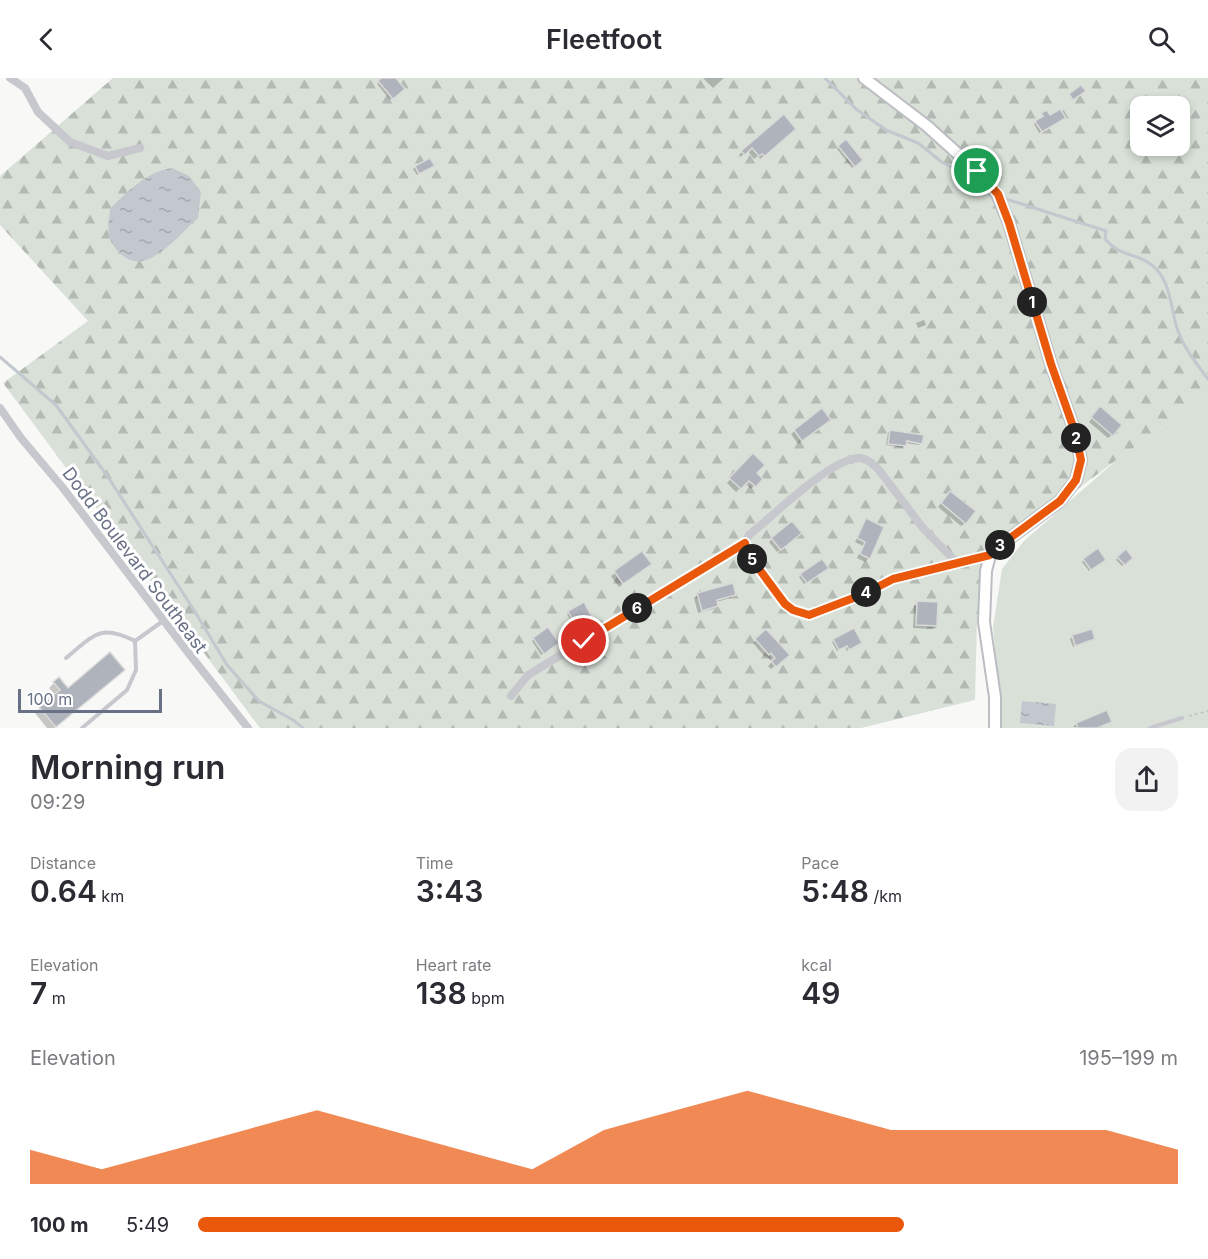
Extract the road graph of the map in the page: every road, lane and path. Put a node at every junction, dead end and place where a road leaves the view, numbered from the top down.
1 (10, 78) edge
2 (864, 78) edge
3 (140, 148) dead end
4 (0, 408) edge
5 (745, 543) junction
6 (990, 555) junction
7 (958, 564) junction
8 (163, 620) junction
9 (135, 640) junction
10 (66, 658) dead end
11 (511, 696) dead end
12 (1208, 711) edge
13 (1182, 718) joint
14 (82, 728) edge
15 (248, 728) edge
16 (995, 728) edge
17 (1150, 728) edge

1 - 3 street
2 - 6 street
4 - 8 street, Dodd Boulevard Southeast
5 - 7 street
5 - 7 street
5 - 11 street
6 - 7 street
6 - 16 street
8 - 9 lane
8 - 15 street, Dodd Boulevard Southeast
9 - 10 lane
9 - 14 lane
12 - 13 path
13 - 17 lane

